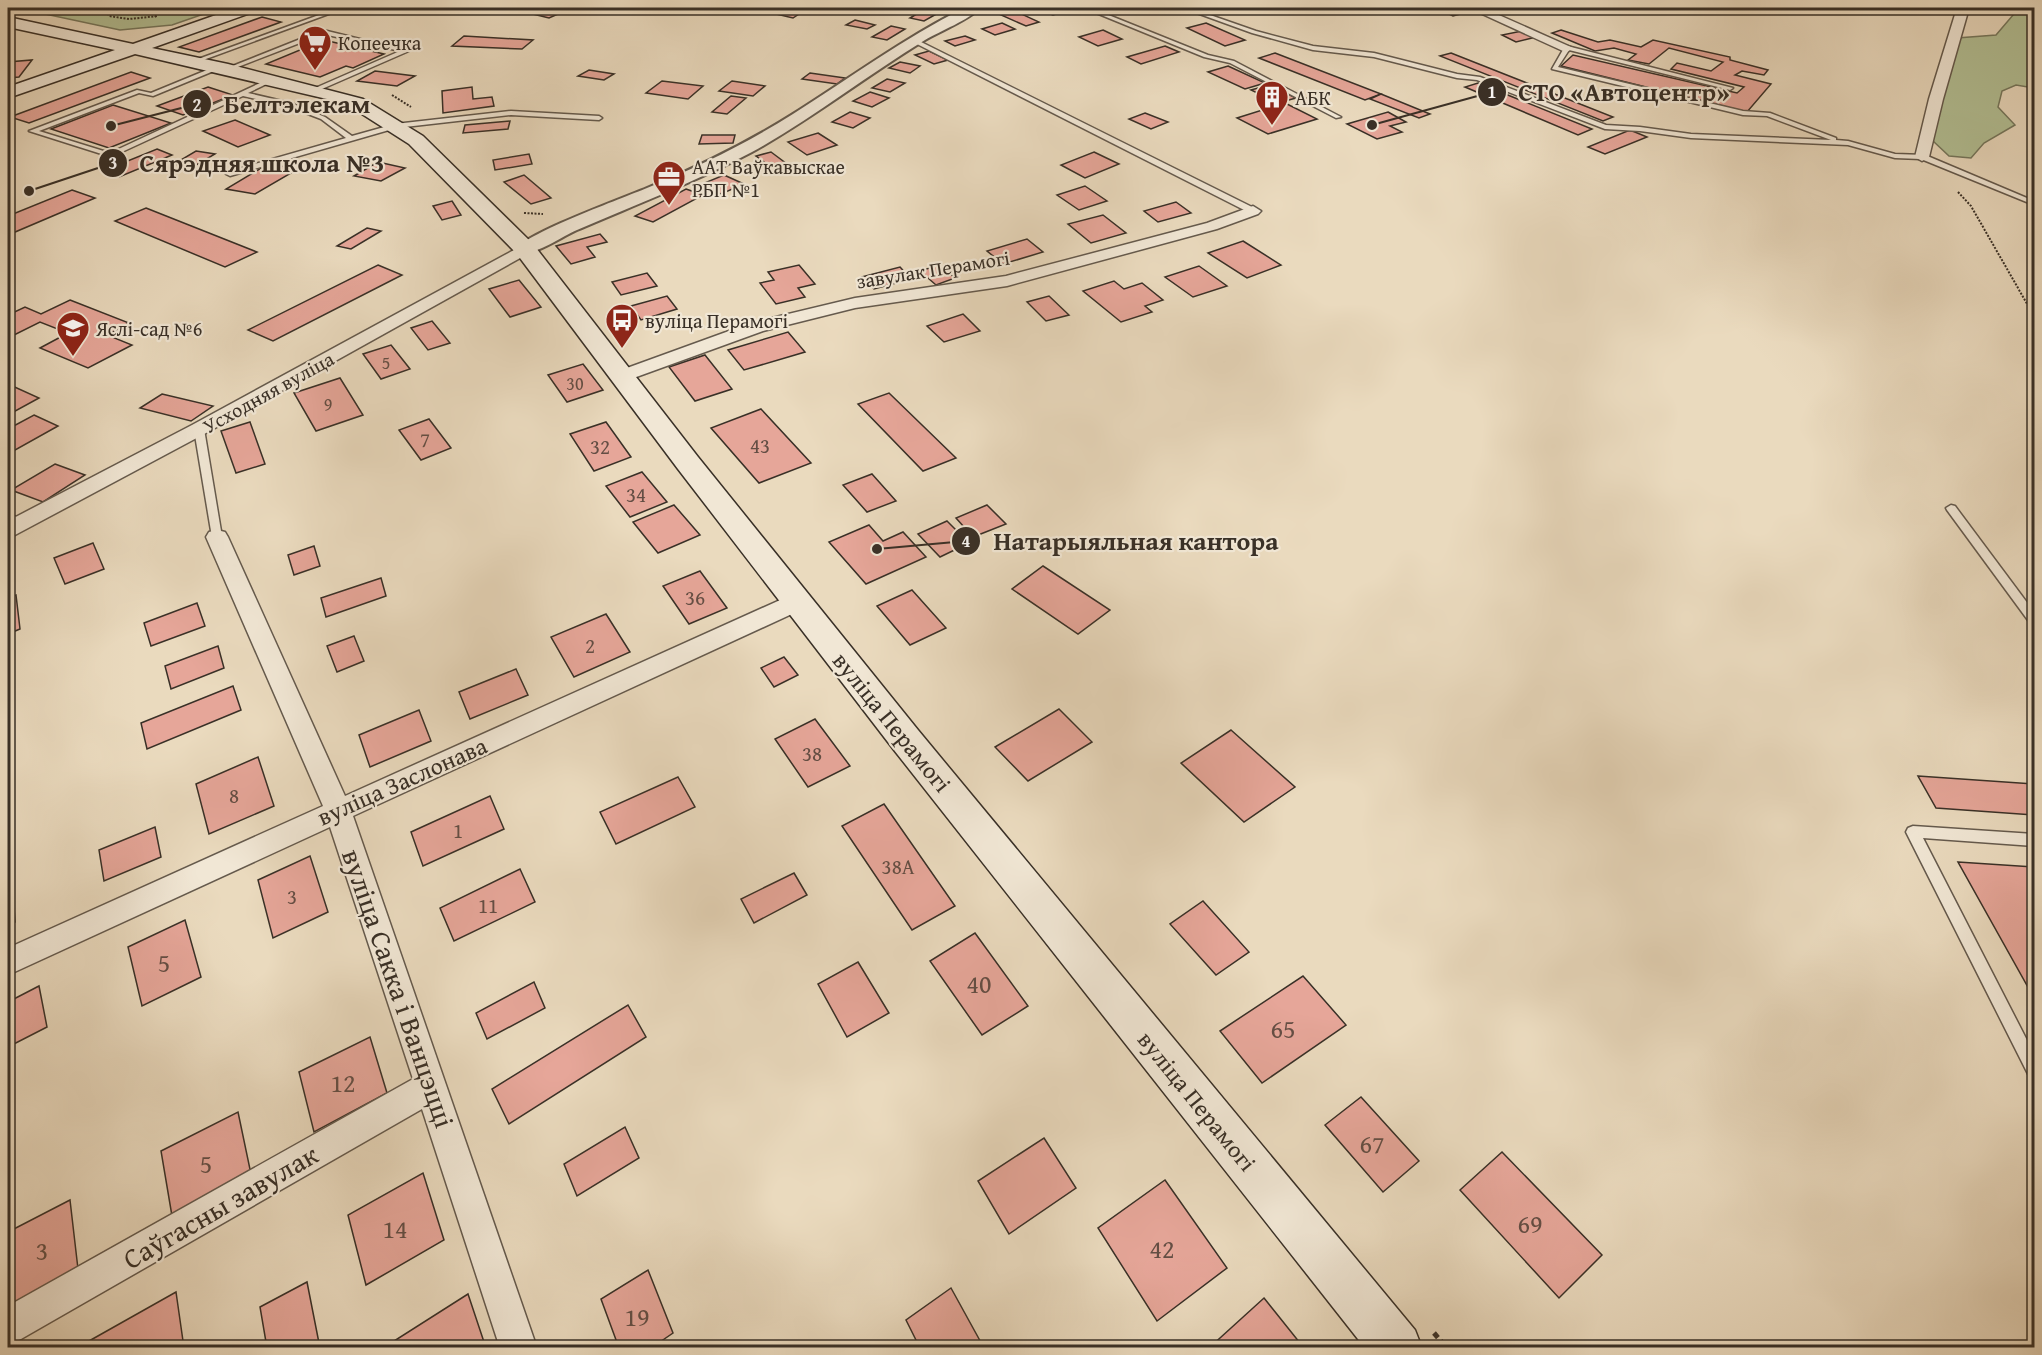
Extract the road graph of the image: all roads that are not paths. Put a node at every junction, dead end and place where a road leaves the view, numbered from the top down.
1 (250, 8) edge
2 (342, 8) edge
3 (935, 8) edge
4 (1087, 8) edge
5 (1186, 8) edge
6 (1475, 8) edge
7 (1963, 8) edge
8 (967, 11) edge
9 (8, 22) edge
10 (915, 41) junction
11 (1567, 48) junction
12 (131, 50) junction
13 (193, 62) junction
14 (224, 68) junction
15 (273, 79) junction
16 (1730, 88) dead end
17 (315, 90) junction
18 (8, 93) edge
19 (243, 94) junction
20 (1338, 117) dead end
21 (599, 118) dead end
22 (395, 126) junction
23 (350, 138) junction
24 (1848, 143) junction
25 (1922, 157) junction
26 (230, 174) dead end
27 (2034, 203) edge
28 (1252, 211) joint
29 (525, 249) junction
30 (622, 376) junction
31 (199, 429) junction
32 (1951, 508) dead end
33 (12, 523) edge
34 (217, 537) joint
35 (797, 602) junction
36 (2034, 620) edge
37 (338, 810) junction
38 (2034, 840) edge
39 (8, 962) edge
40 (2034, 1069) edge
41 (432, 1086) junction
42 (8, 1326) edge
43 (519, 1347) edge
44 (1397, 1347) edge

1 - 12 main road
2 - 13 lane
3 - 8 street
4 - 20 lane
5 - 24 lane
6 - 11 street
7 - 25 street
8 - 10 street
9 - 12 main road, вуліца Перамогі
10 - 28 lane
10 - 29 street
11 - 16 lane
11 - 24 lane
12 - 13 main road, вуліца Перамогі
12 - 18 main road
13 - 14 main road, вуліца Перамогі
14 - 15 main road, вуліца Перамогі
14 - 17 lane
14 - 19 lane
15 - 17 main road, вуліца Перамогі
15 - 19 lane
17 - 22 main road, вуліца Перамогі
19 - 23 lane
21 - 22 lane
22 - 23 lane
22 - 29 main road, вуліца Перамогі
23 - 26 lane
24 - 25 lane
25 - 27 lane
28 - 30 street, завулак Перамогі
29 - 30 main road, вуліца Перамогі
29 - 31 street, Усходняя вуліца
30 - 35 main road, вуліца Перамогі
31 - 33 street, Усходняя вуліца
31 - 34 lane
32 - 36 lane
34 - 37 street, вуліца Сакка і Ванцэцці
35 - 37 street, вуліца Заслонава
35 - 44 main road, вуліца Перамогі
37 - 39 street, вуліца Заслонава
37 - 41 street, вуліца Сакка і Ванцэцці
38 - 40 lane
41 - 42 street, Саўгасны завулак
41 - 43 street, вуліца Сакка і Ванцэцці

